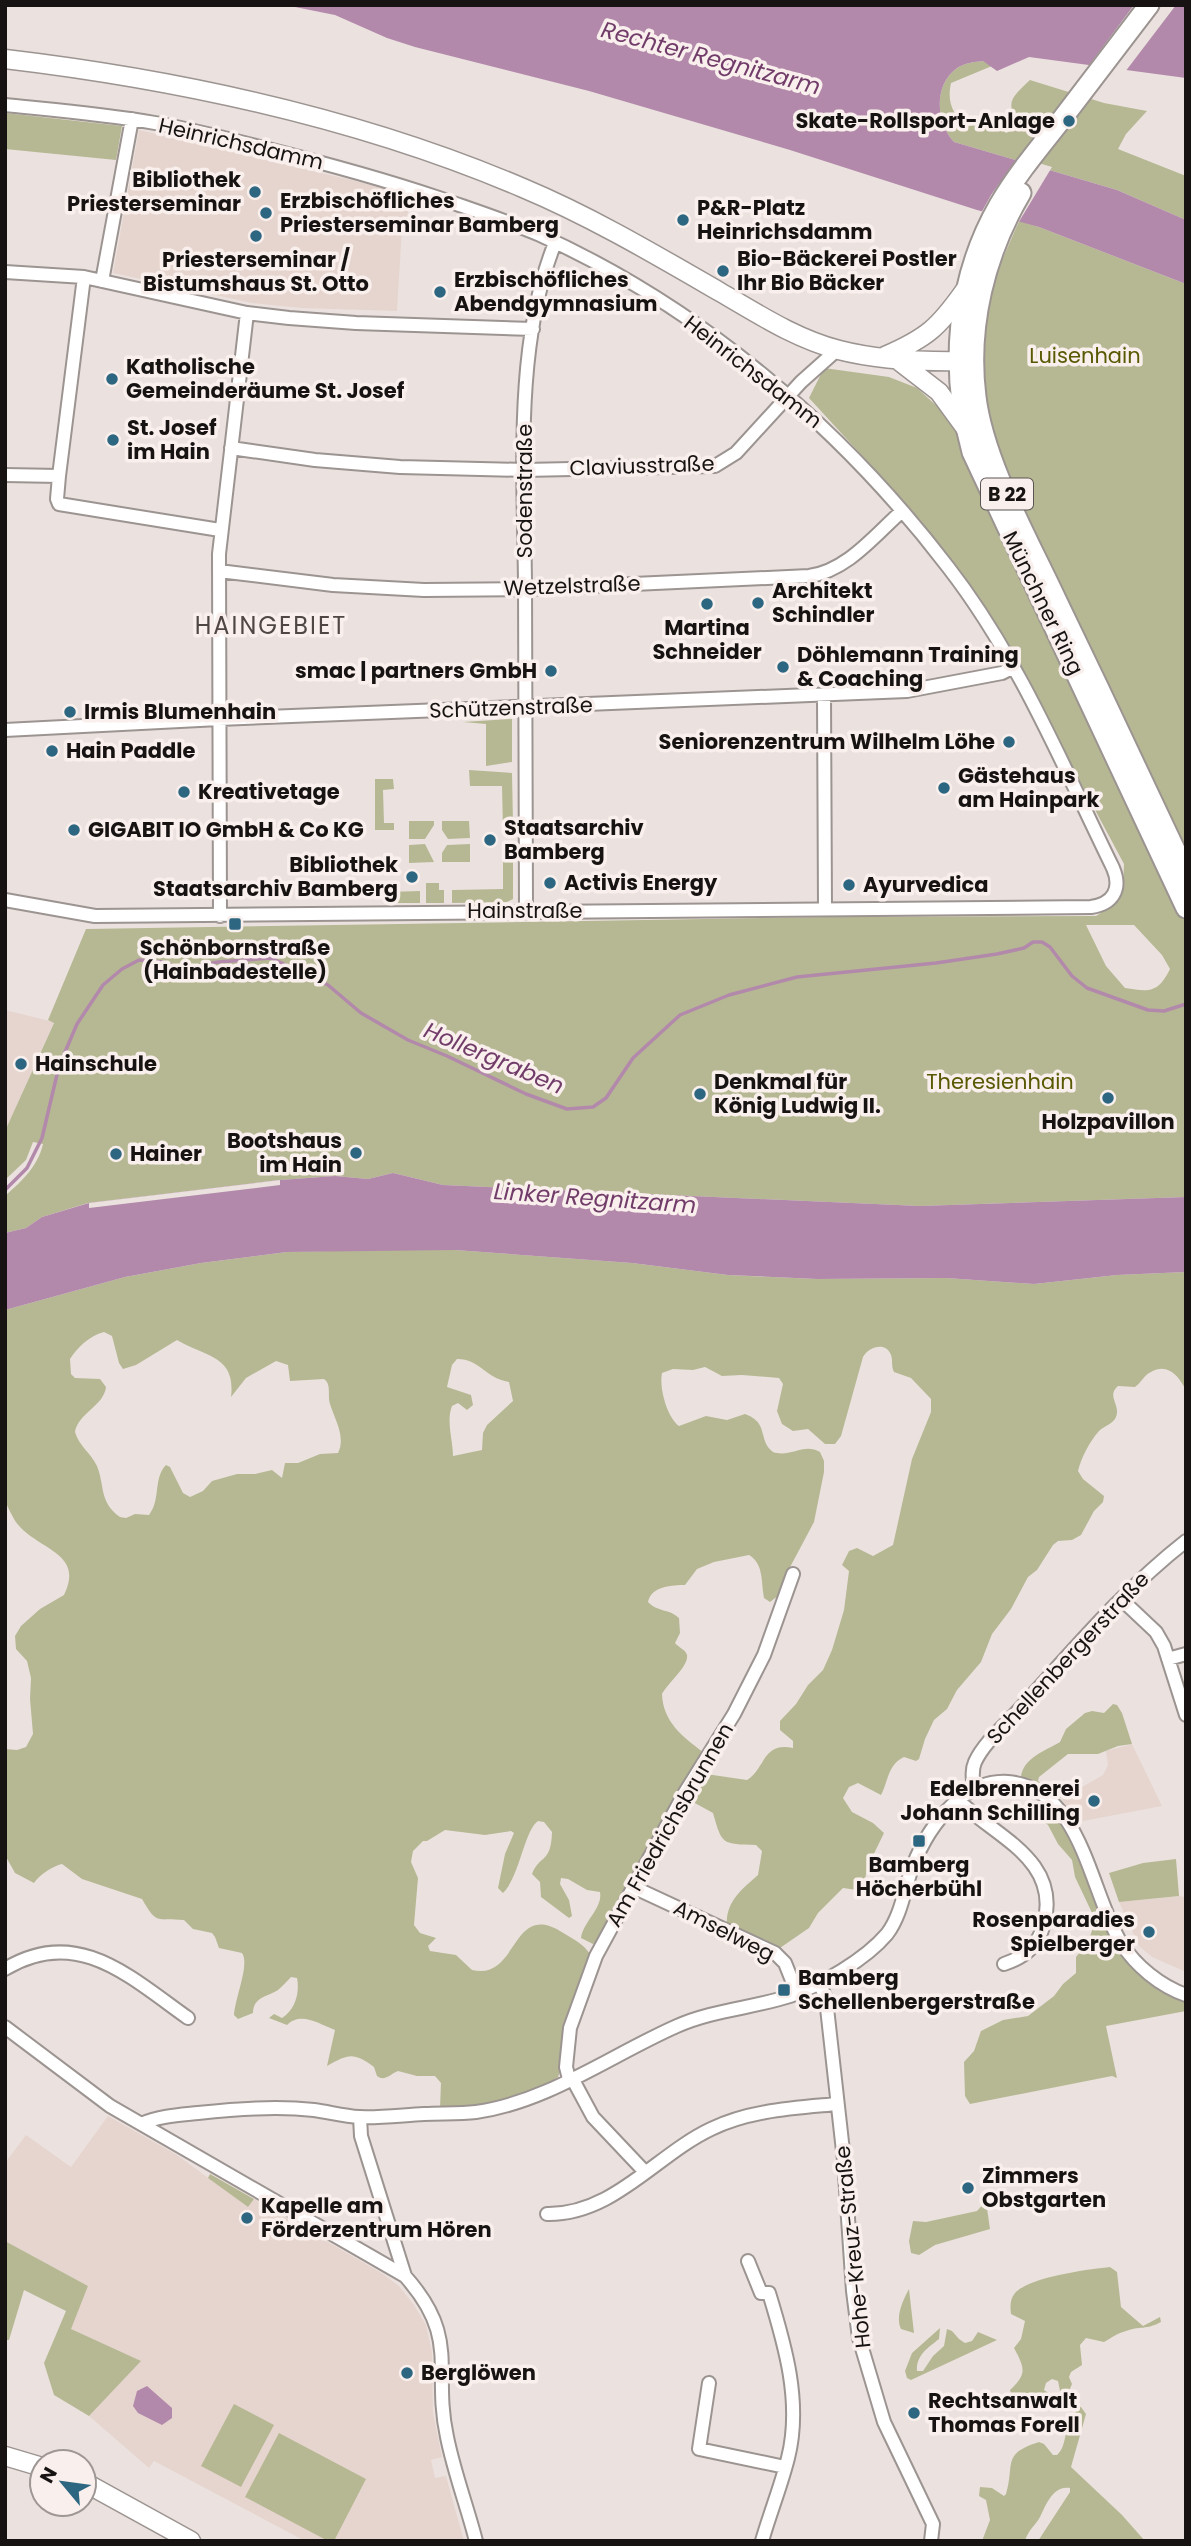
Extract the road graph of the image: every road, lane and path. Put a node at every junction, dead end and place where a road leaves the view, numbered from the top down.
1 (1149, 5) edge
2 (1162, 5) edge
3 (5, 59) edge
4 (5, 105) edge
5 (132, 119) junction
6 (555, 243) junction
7 (985, 251) junction
8 (5, 272) edge
9 (84, 277) junction
10 (102, 281) junction
11 (965, 290) junction
12 (247, 313) junction
13 (533, 329) junction
14 (838, 349) junction
15 (888, 358) junction
16 (966, 361) junction
17 (789, 396) junction
18 (966, 429) junction
19 (231, 448) junction
20 (524, 470) junction
21 (5, 475) edge
22 (59, 476) junction
23 (902, 511) junction
24 (220, 530) junction
25 (219, 571) junction
26 (525, 589) junction
27 (1014, 667) junction
28 (824, 695) junction
29 (524, 708) junction
30 (219, 719) junction
31 (5, 730) edge
32 (1186, 873) edge
33 (5, 900) edge
34 (1046, 908) joint
35 (1186, 908) edge
36 (825, 909) junction
37 (526, 912) junction
38 (220, 916) junction
39 (1186, 1541) edge
40 (793, 1574) dead end
41 (1121, 1599) junction
42 (1186, 1654) edge
43 (1168, 1659) junction
44 (1186, 1715) edge
45 (974, 1789) junction
46 (958, 1800) junction
47 (633, 1887) junction
48 (1004, 1964) dead end
49 (5, 1969) edge
50 (820, 1984) junction
51 (797, 1993) junction
52 (1186, 1995) edge
53 (188, 2018) dead end
54 (5, 2027) edge
55 (571, 2079) junction
56 (837, 2104) junction
57 (360, 2117) junction
58 (141, 2124) junction
59 (645, 2172) junction
60 (547, 2214) dead end
61 (748, 2261) dead end
62 (405, 2276) junction
63 (709, 2383) dead end
64 (5, 2456) edge
65 (28, 2463) edge
66 (785, 2467) junction
67 (98, 2490) edge
68 (191, 2541) edge
69 (476, 2541) edge
70 (762, 2541) edge
71 (932, 2541) edge

1 - 7 main road, Münchner Ring / B 22
2 - 7 main road, Münchner Ring / B 22
3 - 14 street
4 - 5 street, Heinrichsdamm
5 - 6 street, Heinrichsdamm
5 - 10 street
6 - 13 street, Sodenstraße
6 - 17 street, Heinrichsdamm
7 - 11 main road, Münchner Ring / B 22
7 - 16 main road, Münchner Ring / B 22
8 - 9 street
9 - 10 street
9 - 22 street
10 - 12 street
11 - 15 street
11 - 16 main road, Münchner Ring / B 22
12 - 13 street
12 - 19 street
13 - 20 street, Sodenstraße
14 - 15 street
14 - 17 street, Claviusstraße
15 - 16 street
15 - 18 street
16 - 18 main road, Münchner Ring / B 22
16 - 32 main road, Münchner Ring / B 22
17 - 20 street, Claviusstraße
17 - 23 street, Heinrichsdamm
18 - 35 main road, Münchner Ring / B 22
19 - 20 street, Claviusstraße
19 - 24 street
20 - 26 street, Sodenstraße
21 - 22 street
22 - 24 street
23 - 26 street, Wetzelstraße
23 - 27 street, Heinrichsdamm
24 - 25 street
25 - 26 street, Wetzelstraße
25 - 30 street
26 - 29 street, Sodenstraße
27 - 28 street, Schützenstraße
27 - 34 street, Heinrichsdamm
28 - 29 street, Schützenstraße
28 - 36 street
29 - 30 street, Schützenstraße
29 - 37 street, Sodenstraße
30 - 31 street, Schützenstraße
30 - 38 street
33 - 38 street, Hainstraße
34 - 36 street, Hainstraße
36 - 37 street, Hainstraße
37 - 38 street, Hainstraße
39 - 41 street, Schellenbergerstraße
40 - 47 street, Am Friedrichsbrunnen
41 - 43 street
41 - 45 street, Schellenbergerstraße
42 - 43 street
43 - 44 street
45 - 46 street
45 - 52 street
46 - 48 street
46 - 50 street
47 - 51 street, Amselweg
47 - 55 street, Am Friedrichsbrunnen
49 - 53 street
50 - 51 street
50 - 56 street, Hohe-Kreuz-Straße
51 - 55 street
54 - 58 street
55 - 57 street
55 - 59 street
56 - 59 street
56 - 71 street, Hohe-Kreuz-Straße
57 - 58 street
57 - 62 street
58 - 62 street
59 - 60 street
61 - 66 street
62 - 69 street
63 - 66 street
64 - 65 street
66 - 70 street
67 - 68 street

